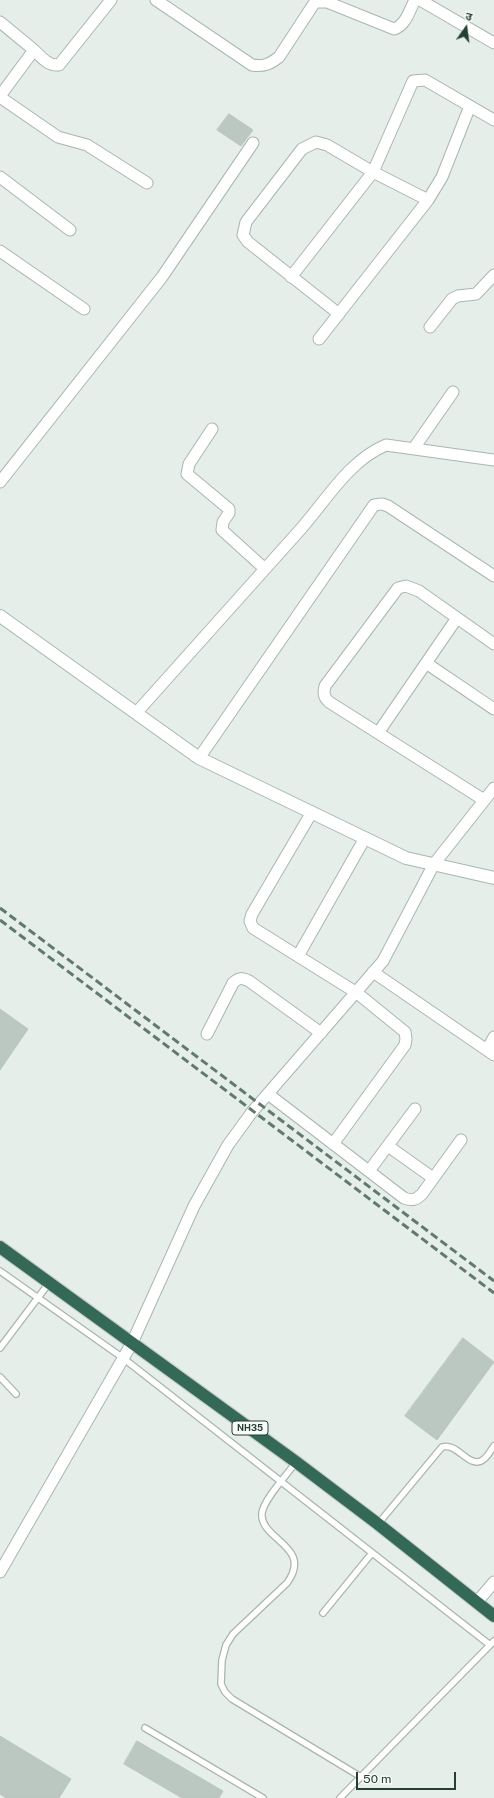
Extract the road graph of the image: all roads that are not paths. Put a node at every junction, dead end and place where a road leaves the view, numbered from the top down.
1 (111, 0) edge
2 (156, 0) edge
3 (415, 0) edge
4 (420, 0) edge
5 (0, 22) edge
6 (494, 43) edge
7 (34, 50) junction
8 (0, 96) edge
9 (470, 106) junction
10 (494, 120) edge
11 (254, 143) dead end
12 (372, 172) junction
13 (0, 177) edge
14 (147, 183) dead end
15 (428, 200) junction
16 (70, 230) dead end
17 (0, 251) edge
18 (494, 275) edge
19 (291, 277) junction
20 (84, 309) dead end
21 (338, 314) junction
22 (430, 327) dead end
23 (319, 339) dead end
24 (453, 392) dead end
25 (212, 429) dead end
26 (414, 448) junction
27 (494, 460) edge
28 (0, 482) edge
29 (265, 569) junction
30 (494, 576) edge
31 (0, 616) edge
32 (456, 618) junction
33 (494, 644) edge
34 (426, 663) junction
35 (494, 709) edge
36 (137, 712) junction
37 (378, 733) junction
38 (199, 758) junction
39 (494, 788) edge
40 (484, 800) junction
41 (312, 812) junction
42 (365, 838) junction
43 (434, 864) junction
44 (494, 878) edge
45 (298, 956) junction
46 (374, 972) junction
47 (357, 993) junction
48 (207, 1034) dead end
49 (321, 1034) junction
50 (494, 1037) edge
51 (490, 1052) edge
52 (268, 1094) junction
53 (415, 1109) dead end
54 (461, 1140) dead end
55 (333, 1144) junction
56 (388, 1146) junction
57 (369, 1171) junction
58 (433, 1178) junction
59 (0, 1247) edge
60 (0, 1270) edge
61 (49, 1283) junction
62 (37, 1297) junction
63 (132, 1343) junction
64 (0, 1348) edge
65 (123, 1358) junction
66 (0, 1377) edge
67 (16, 1394) dead end
68 (494, 1446) edge
69 (296, 1462) junction
70 (281, 1482) junction
71 (378, 1524) junction
72 (372, 1553) junction
73 (0, 1572) edge
74 (494, 1582) edge
75 (477, 1602) junction
76 (323, 1613) dead end
77 (494, 1616) edge
78 (492, 1643) edge
79 (145, 1728) dead end
80 (361, 1777) junction
81 (263, 1798) edge
82 (340, 1798) edge

1 - 7 street
2 - 3 street
4 - 6 street
5 - 7 street
7 - 8 street
8 - 14 street
9 - 10 street
9 - 12 street
9 - 15 street
11 - 28 street
12 - 15 street
12 - 19 street
12 - 19 street
13 - 16 street
15 - 21 street
17 - 20 street
18 - 22 street
19 - 21 street
21 - 23 street
24 - 26 street
25 - 29 street
26 - 27 street
26 - 29 street
29 - 36 street
30 - 38 street
31 - 36 street
32 - 33 street
32 - 34 street
32 - 37 street
34 - 35 street
34 - 37 street
36 - 38 street
37 - 40 street
38 - 41 street
39 - 40 street
40 - 43 street
41 - 42 street
41 - 45 street
42 - 43 street
42 - 45 street
43 - 44 street
43 - 46 street
45 - 47 street
46 - 47 street
46 - 51 street
47 - 49 street
47 - 55 street
48 - 49 street
49 - 52 street
50 - 51 street
52 - 55 street
52 - 63 street
53 - 56 street
54 - 58 street
55 - 57 street
56 - 57 street
56 - 58 street
57 - 58 street
59 - 61 highway, NH35
60 - 62 lane
61 - 62 lane
61 - 63 highway, NH35
62 - 64 lane
62 - 65 lane
63 - 65 street
63 - 69 highway, NH35
65 - 70 lane
65 - 73 street
66 - 67 lane
68 - 71 lane
69 - 70 lane
69 - 71 highway, NH35
70 - 72 lane
70 - 80 lane
71 - 75 highway, NH35
72 - 76 lane
72 - 78 lane
74 - 75 street
75 - 77 highway, NH35
78 - 80 lane
79 - 81 lane
80 - 82 lane

